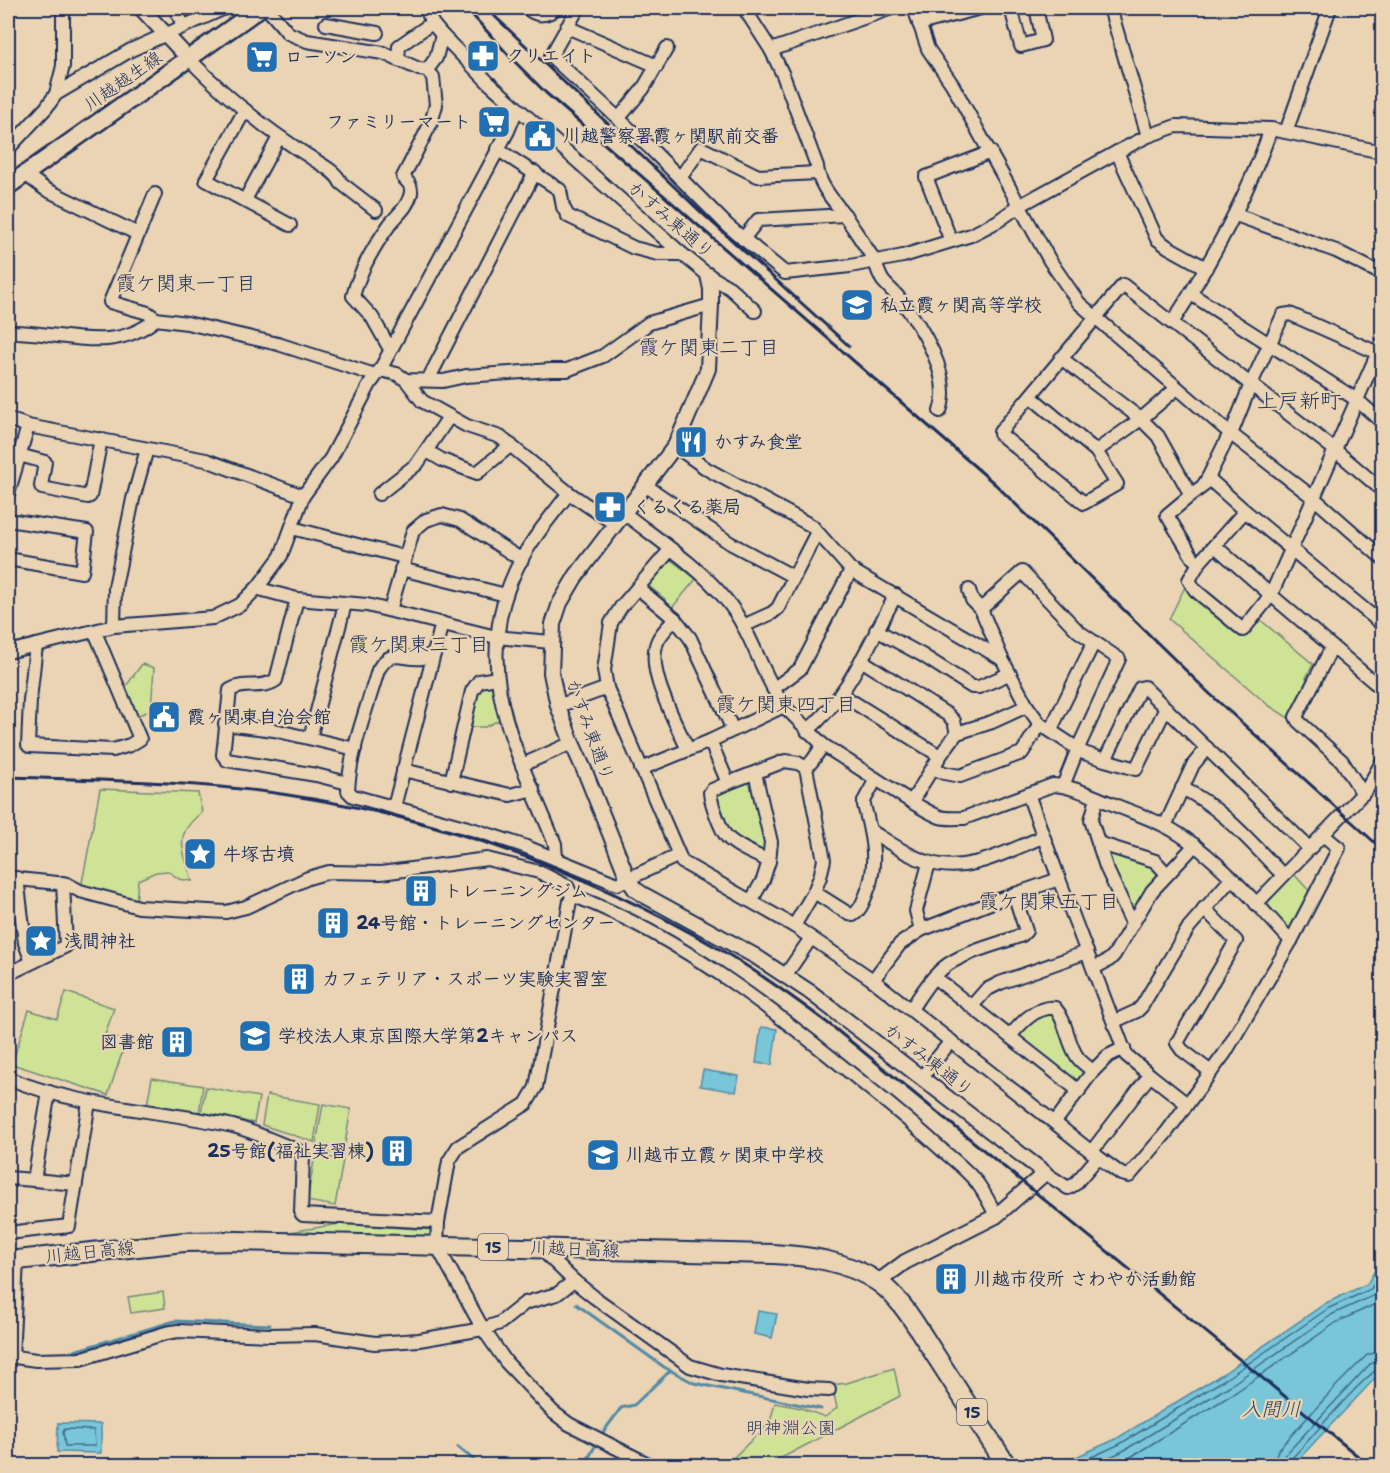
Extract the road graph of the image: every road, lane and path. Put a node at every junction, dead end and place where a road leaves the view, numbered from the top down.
1 (63, 8) edge
2 (141, 8) edge
3 (175, 8) edge
4 (225, 8) edge
5 (260, 8) edge
6 (267, 8) edge
7 (426, 8) edge
8 (527, 8) edge
9 (556, 8) edge
10 (578, 8) edge
11 (744, 8) edge
12 (892, 8) edge
13 (914, 8) edge
14 (981, 8) edge
15 (1011, 8) edge
16 (1036, 8) edge
17 (1110, 8) edge
18 (1330, 8) edge
19 (432, 23) junction
20 (326, 24) dead end
21 (919, 24) junction
22 (183, 25) junction
23 (567, 27) junction
24 (377, 33) dead end
25 (166, 34) junction
26 (442, 35) junction
27 (667, 48) dead end
28 (771, 50) junction
29 (188, 58) junction
30 (398, 60) junction
31 (657, 66) junction
32 (427, 70) junction
33 (56, 94) junction
34 (517, 109) junction
35 (245, 110) junction
36 (619, 118) junction
37 (1271, 129) junction
38 (1286, 132) junction
39 (1148, 136) junction
40 (279, 137) junction
41 (8, 149) edge
42 (498, 149) junction
43 (991, 152) junction
44 (1117, 152) junction
45 (1383, 152) edge
46 (535, 172) junction
47 (817, 173) junction
48 (25, 174) junction
49 (680, 178) junction
50 (8, 186) edge
51 (155, 194) dead end
52 (245, 200) junction
53 (1020, 206) junction
54 (376, 210) dead end
55 (845, 215) junction
56 (1236, 215) junction
57 (290, 225) dead end
58 (138, 234) junction
59 (743, 239) junction
60 (951, 241) junction
61 (682, 254) junction
62 (874, 261) junction
63 (1206, 268) junction
64 (1383, 274) edge
65 (708, 275) junction
66 (1191, 294) junction
67 (711, 305) junction
68 (755, 311) dead end
69 (1095, 318) junction
70 (156, 319) junction
71 (1172, 323) junction
72 (8, 332) edge
73 (1269, 344) junction
74 (1380, 348) edge
75 (390, 349) junction
76 (1062, 358) junction
77 (378, 372) junction
78 (406, 380) junction
79 (428, 380) junction
80 (1251, 384) junction
81 (1177, 388) junction
82 (1030, 396) junction
83 (1358, 400) junction
84 (940, 411) dead end
85 (449, 417) junction
86 (8, 418) edge
87 (1141, 419) junction
88 (1383, 422) edge
89 (28, 426) junction
90 (1231, 434) junction
91 (101, 440) junction
92 (512, 445) junction
93 (675, 446) junction
94 (147, 449) junction
95 (1335, 450) junction
96 (427, 451) junction
97 (1096, 451) junction
98 (19, 455) junction
99 (1208, 478) junction
100 (645, 485) junction
101 (1383, 490) edge
102 (569, 493) junction
103 (8, 494) edge
104 (379, 495) dead end
105 (1191, 495) junction
106 (303, 496) junction
107 (1315, 499) junction
108 (1245, 511) junction
109 (624, 513) junction
110 (8, 520) edge
111 (615, 525) junction
112 (292, 528) junction
113 (817, 532) junction
114 (1215, 546) junction
115 (670, 550) junction
116 (1292, 550) junction
117 (1383, 558) edge
118 (8, 559) edge
119 (522, 560) junction
120 (402, 563) junction
121 (1199, 563) junction
122 (851, 570) junction
123 (794, 577) junction
124 (258, 587) junction
125 (638, 588) junction
126 (969, 591) dead end
127 (896, 595) junction
128 (1271, 595) junction
129 (506, 596) junction
130 (297, 599) junction
131 (345, 604) junction
132 (981, 609) junction
133 (390, 610) junction
134 (675, 619) junction
135 (442, 623) junction
136 (1383, 624) edge
137 (114, 626) junction
138 (743, 626) junction
139 (876, 630) junction
140 (95, 632) junction
141 (496, 637) junction
142 (551, 642) junction
143 (1094, 642) junction
144 (36, 645) junction
145 (1332, 648) junction
146 (8, 652) edge
147 (435, 652) junction
148 (1002, 659) junction
149 (861, 660) junction
150 (1009, 674) junction
151 (497, 678) junction
152 (1383, 686) edge
153 (608, 688) junction
154 (772, 689) junction
155 (842, 695) junction
156 (558, 706) junction
157 (784, 706) junction
158 (1027, 706) junction
159 (1166, 708) junction
160 (225, 724) junction
161 (1045, 727) junction
162 (733, 730) junction
163 (807, 730) junction
164 (957, 733) junction
165 (310, 738) junction
166 (710, 741) junction
167 (572, 743) junction
168 (823, 745) junction
169 (1078, 748) junction
170 (1206, 748) junction
171 (356, 749) junction
172 (688, 750) junction
173 (940, 756) junction
174 (1105, 760) junction
175 (1383, 762) edge
176 (522, 765) junction
177 (806, 768) junction
178 (933, 768) junction
179 (641, 769) junction
180 (403, 770) junction
181 (755, 773) junction
182 (876, 779) junction
183 (452, 782) junction
184 (348, 783) junction
185 (728, 783) junction
186 (1063, 786) junction
187 (1182, 788) junction
188 (533, 789) junction
189 (1028, 794) junction
190 (1363, 794) junction
191 (1097, 798) junction
192 (912, 801) junction
193 (394, 807) junction
194 (1166, 826) junction
195 (871, 831) junction
196 (1323, 835) junction
197 (1043, 837) junction
198 (1098, 843) junction
199 (1195, 845) junction
200 (1309, 848) junction
201 (677, 856) junction
202 (556, 859) junction
203 (769, 861) junction
204 (929, 863) junction
205 (1167, 874) junction
206 (1283, 875) junction
207 (13, 878) edge
208 (628, 879) junction
209 (1059, 879) junction
210 (1231, 879) junction
211 (63, 883) junction
212 (814, 892) junction
213 (1014, 894) junction
214 (573, 898) junction
215 (751, 902) junction
216 (1256, 904) junction
217 (1204, 908) junction
218 (1132, 923) junction
219 (794, 926) junction
220 (921, 930) junction
221 (811, 938) junction
222 (1291, 941) junction
223 (1087, 952) junction
224 (32, 962) junction
225 (1094, 968) junction
226 (8, 974) edge
227 (785, 976) junction
228 (934, 977) junction
229 (873, 980) junction
230 (972, 1006) junction
231 (911, 1009) junction
232 (1115, 1021) junction
233 (1010, 1036) junction
234 (951, 1041) junction
235 (1124, 1048) junction
236 (1093, 1071) junction
237 (1211, 1072) junction
238 (1150, 1075) junction
239 (922, 1077) junction
240 (8, 1078) edge
241 (1079, 1091) junction
242 (49, 1092) junction
243 (89, 1102) junction
244 (1187, 1104) junction
245 (1055, 1122) junction
246 (1095, 1154) junction
247 (1045, 1173) junction
248 (8, 1178) edge
249 (34, 1180) junction
250 (76, 1184) junction
251 (996, 1216) junction
252 (438, 1222) junction
253 (8, 1233) edge
254 (437, 1246) junction
255 (540, 1248) junction
256 (12, 1261) edge
257 (574, 1281) junction
258 (878, 1282) junction
259 (483, 1329) junction
260 (10, 1357) edge
261 (829, 1390) dead end
262 (652, 1466) edge
263 (1007, 1466) edge

1 - 33 street
2 - 25 street
3 - 22 street
4 - 22 street
5 - 29 main road, 川越越生線
6 - 30 street
7 - 19 street, かすみ東通り
8 - 9 street
10 - 23 street
11 - 28 street
12 - 28 street
13 - 21 street
14 - 21 street
15 - 16 street
17 - 39 street
18 - 38 street
19 - 26 street, かすみ東通り
19 - 30 street
20 - 24 street
21 - 43 street
22 - 25 street
23 - 31 street
23 - 36 street
25 - 29 street
25 - 33 street
26 - 32 street
26 - 34 street, かすみ東通り
27 - 31 street
28 - 47 street
29 - 35 street
29 - 48 main road, 川越越生線
30 - 32 street
31 - 36 street
32 - 75 street
33 - 41 street
34 - 42 street
34 - 61 street, かすみ東通り
35 - 40 street
35 - 52 street
36 - 49 street
37 - 38 street
37 - 39 street
37 - 56 street
38 - 45 street
39 - 44 street
40 - 52 street
40 - 54 street
42 - 46 street
42 - 75 street
43 - 53 street
43 - 60 street
44 - 53 street
44 - 63 street
46 - 61 street
46 - 79 street
47 - 49 street
47 - 55 street
48 - 50 main road, 川越越生線
48 - 58 street
49 - 59 street
51 - 58 street
52 - 57 street
53 - 60 street
53 - 69 street
55 - 59 street
55 - 62 street
56 - 63 street
56 - 64 street
58 - 70 street
59 - 62 street
60 - 62 street
61 - 65 street, かすみ東通り
62 - 84 street
63 - 66 street
65 - 67 street, かすみ東通り
65 - 68 street
66 - 71 street
66 - 73 street
67 - 79 street
67 - 93 street, かすみ東通り
69 - 71 street
69 - 76 street
69 - 81 street
70 - 72 street
70 - 77 street
71 - 80 street
73 - 74 street
73 - 80 street
73 - 83 street
74 - 83 street
75 - 77 street
76 - 82 street
76 - 87 street
77 - 78 street
77 - 106 street
78 - 79 street
78 - 85 street
80 - 90 street
80 - 95 street
81 - 87 street
81 - 90 street
82 - 97 street
82 - 97 street
83 - 88 street
83 - 95 street
85 - 92 street
85 - 96 street
86 - 89 street
87 - 97 street
87 - 105 street
89 - 91 street
89 - 98 street
90 - 99 street
90 - 107 street
91 - 94 street
91 - 98 street
92 - 96 street
92 - 102 street
93 - 100 street, かすみ東通り
93 - 113 street
94 - 106 street
94 - 137 street
95 - 101 street
95 - 107 street
96 - 104 street
98 - 103 street
99 - 105 street
99 - 108 street
100 - 109 street, かすみ東通り
100 - 123 street
102 - 111 street
102 - 119 street
105 - 121 street
106 - 112 street
107 - 116 street
107 - 117 street
108 - 114 street
108 - 116 street
109 - 111 street, かすみ東通り
109 - 115 street
110 - 118 street
111 - 142 street, かすみ東通り
112 - 120 street
112 - 124 street
113 - 122 street
113 - 123 street
114 - 121 street
114 - 128 street
115 - 125 street
115 - 138 street
116 - 128 street
116 - 136 street
119 - 120 street
119 - 129 street
120 - 129 street
120 - 133 street
121 - 128 street
122 - 127 street
122 - 154 street
123 - 138 street
124 - 130 street
124 - 137 street
125 - 134 street
125 - 153 street
126 - 132 street
127 - 139 street
127 - 148 street
128 - 145 street
129 - 141 street
130 - 131 street
130 - 160 street
131 - 133 street
131 - 165 street
132 - 143 street
132 - 148 street
133 - 135 street
134 - 162 street
134 - 172 street
135 - 141 street
135 - 147 street
137 - 140 street
138 - 154 street
139 - 149 street
139 - 150 street
140 - 144 street
140 - 144 street
141 - 142 street
141 - 151 street
142 - 156 street, かすみ東通り
143 - 161 street
143 - 169 street
144 - 146 street
145 - 152 street
145 - 190 street
147 - 171 street
147 - 180 street
148 - 150 street
149 - 155 street
149 - 164 street
150 - 158 street
151 - 176 street
151 - 183 street
153 - 156 street
153 - 179 street
154 - 157 street
155 - 163 street
155 - 173 street
156 - 167 street, かすみ東通り
157 - 162 street
157 - 163 street
158 - 161 street
158 - 164 street
159 - 170 street
159 - 174 street
159 - 174 street
160 - 165 street
160 - 184 street
161 - 169 street
161 - 178 street
162 - 166 street
163 - 168 street
164 - 173 street
165 - 171 street
166 - 172 street
166 - 185 street
167 - 176 street
167 - 208 street, かすみ東通り
168 - 177 street
168 - 182 street
169 - 174 street
169 - 186 street
170 - 187 street
170 - 200 street
171 - 184 street
172 - 179 street
173 - 178 street
175 - 190 street
176 - 188 street
177 - 181 street
177 - 212 street
178 - 192 street
179 - 201 street
180 - 183 street
180 - 193 street
181 - 185 street
181 - 203 street
182 - 192 street
182 - 195 street
183 - 188 street
184 - 193 street
185 - 203 street
186 - 189 street
186 - 191 street
187 - 194 street
187 - 206 street
188 - 202 street
189 - 192 street
189 - 197 street
190 - 196 street
191 - 194 street
191 - 198 street
193 - 202 street
194 - 199 street
195 - 204 street
195 - 212 street
196 - 200 street
196 - 222 street
197 - 204 street
197 - 209 street
198 - 205 street
198 - 218 street
199 - 205 street
199 - 210 street
200 - 206 street
201 - 208 street
201 - 215 street
202 - 208 street
203 - 215 street
204 - 220 street
205 - 218 street
206 - 216 street
207 - 211 street
207 - 224 street
208 - 227 street, かすみ東通り
209 - 213 street
209 - 223 street
210 - 216 street
210 - 217 street
211 - 214 street
211 - 224 street
212 - 219 street
213 - 220 street
213 - 228 street
214 - 251 street
214 - 252 street
215 - 219 street
216 - 222 street
217 - 232 street
217 - 237 street
218 - 225 street
219 - 221 street
220 - 229 street
221 - 227 street
221 - 229 street
222 - 237 street
223 - 225 street
223 - 230 street
224 - 226 street
225 - 232 street
227 - 239 street, かすみ東通り
228 - 230 street
228 - 231 street
229 - 231 street
230 - 233 street
231 - 234 street
232 - 235 street
233 - 236 street
233 - 241 street
234 - 239 street
234 - 245 street
235 - 236 street
235 - 238 street
236 - 241 street
237 - 244 street
238 - 244 street
238 - 246 street
239 - 247 street, かすみ東通り
240 - 242 street
241 - 245 street
242 - 243 street
242 - 249 street
243 - 250 street
243 - 252 street
244 - 246 street
245 - 246 street
246 - 247 street
247 - 251 street
248 - 249 street
249 - 250 street
250 - 253 street
251 - 258 street
252 - 254 street
254 - 255 main road, 川越日高線 / 15
254 - 256 main road, 川越日高線 / 15
254 - 259 street
255 - 257 street
255 - 258 main road, 川越日高線 / 15
256 - 260 street
257 - 259 street
257 - 261 street
258 - 263 main road, 川越日高線 / 15
259 - 260 street
259 - 262 street

